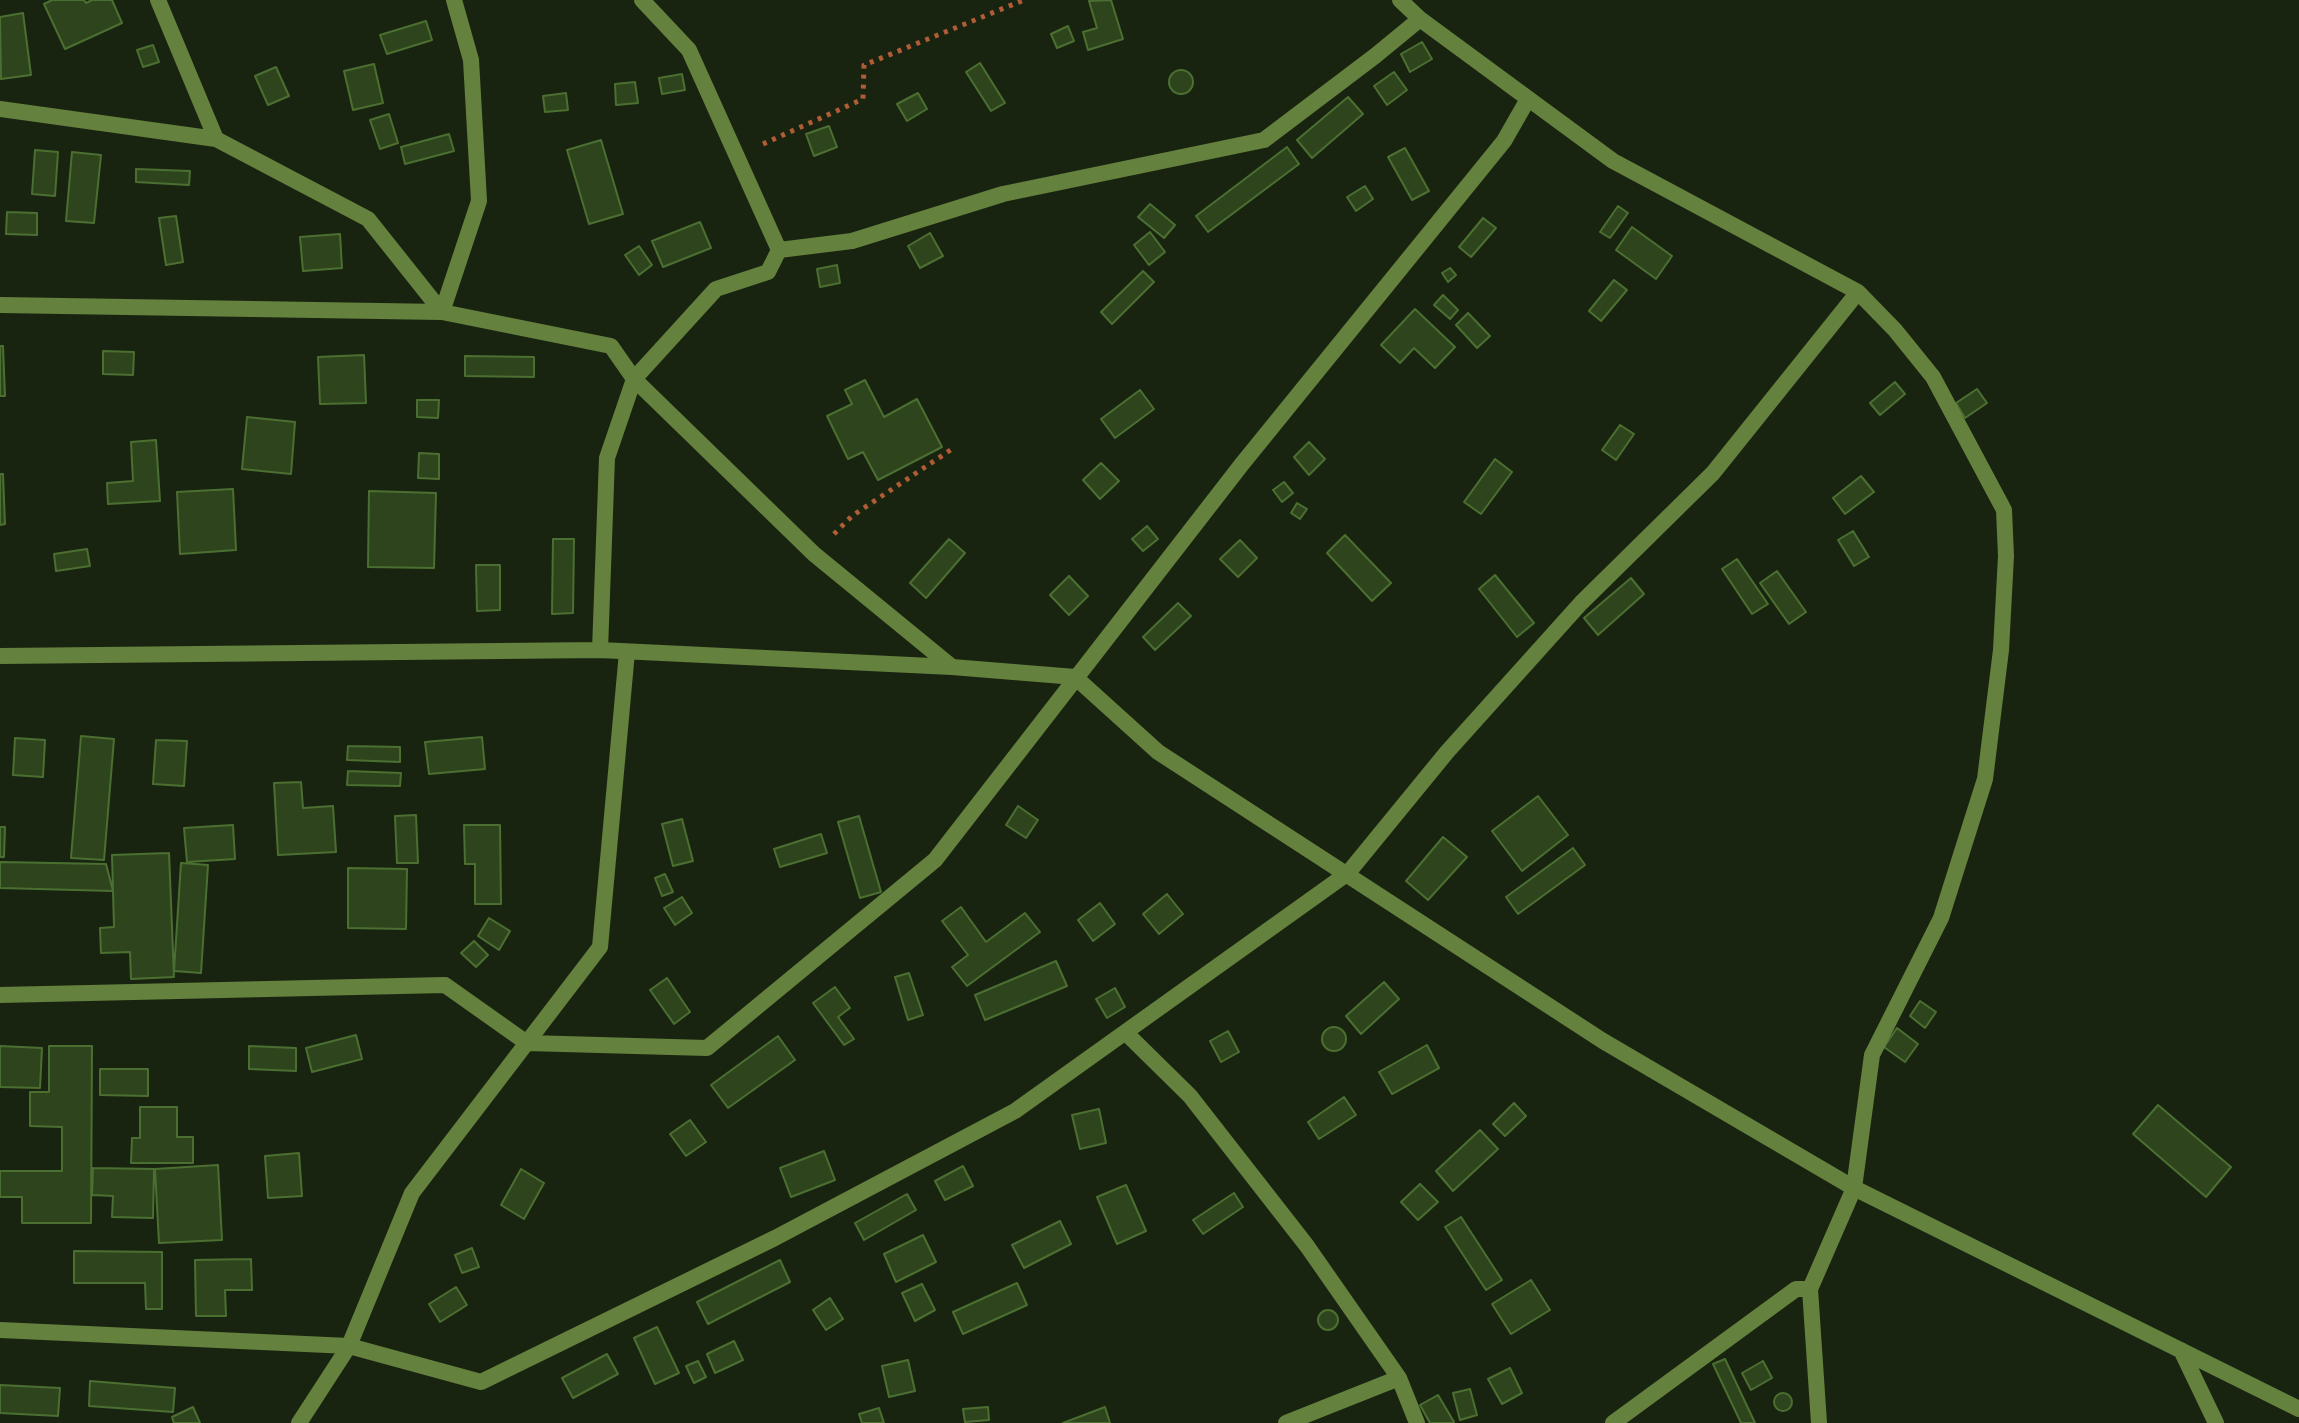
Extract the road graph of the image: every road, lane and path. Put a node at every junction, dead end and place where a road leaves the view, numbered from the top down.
1 (158, 0) edge
2 (454, 0) edge
3 (642, 0) edge
4 (1024, 0) edge
5 (1400, 0) edge
6 (1420, 19) junction
7 (1528, 99) junction
8 (0, 109) edge
9 (216, 139) junction
10 (736, 156) junction
11 (779, 250) junction
12 (1858, 292) junction
13 (0, 305) edge
14 (442, 312) junction
15 (634, 379) junction
16 (955, 447) dead end
17 (814, 554) junction
18 (600, 650) junction
19 (627, 652) junction
20 (0, 656) edge
21 (952, 667) junction
22 (1075, 677) junction
23 (1348, 873) junction
24 (0, 995) edge
25 (1127, 1034) junction
26 (527, 1043) junction
27 (1854, 1188) junction
28 (1810, 1289) junction
29 (0, 1330) edge
30 (349, 1346) junction
31 (2181, 1350) junction
32 (1399, 1378) junction
33 (2299, 1409) edge
34 (299, 1423) edge
35 (1286, 1423) edge
36 (1417, 1423) edge
37 (1613, 1423) edge
38 (1819, 1423) edge
39 (2216, 1423) edge

1 - 9 street
2 - 14 street
3 - 10 street
4 - 10 path
5 - 6 street
6 - 7 street
6 - 11 street
7 - 12 street
7 - 22 street
8 - 9 street
9 - 14 street
10 - 11 street
11 - 15 street
12 - 23 street
12 - 27 street
13 - 14 street
14 - 15 street
15 - 17 street
15 - 18 street
16 - 17 path
17 - 21 street
18 - 19 street
18 - 20 street
19 - 21 street
19 - 26 street
21 - 22 street
22 - 23 street
22 - 26 street
23 - 25 street
23 - 27 street
24 - 26 street
25 - 30 street
25 - 32 street
26 - 30 street
27 - 28 street
27 - 31 street
28 - 37 street
28 - 38 street
29 - 30 street
30 - 34 street
31 - 33 street
31 - 39 street
32 - 35 street
32 - 36 street

